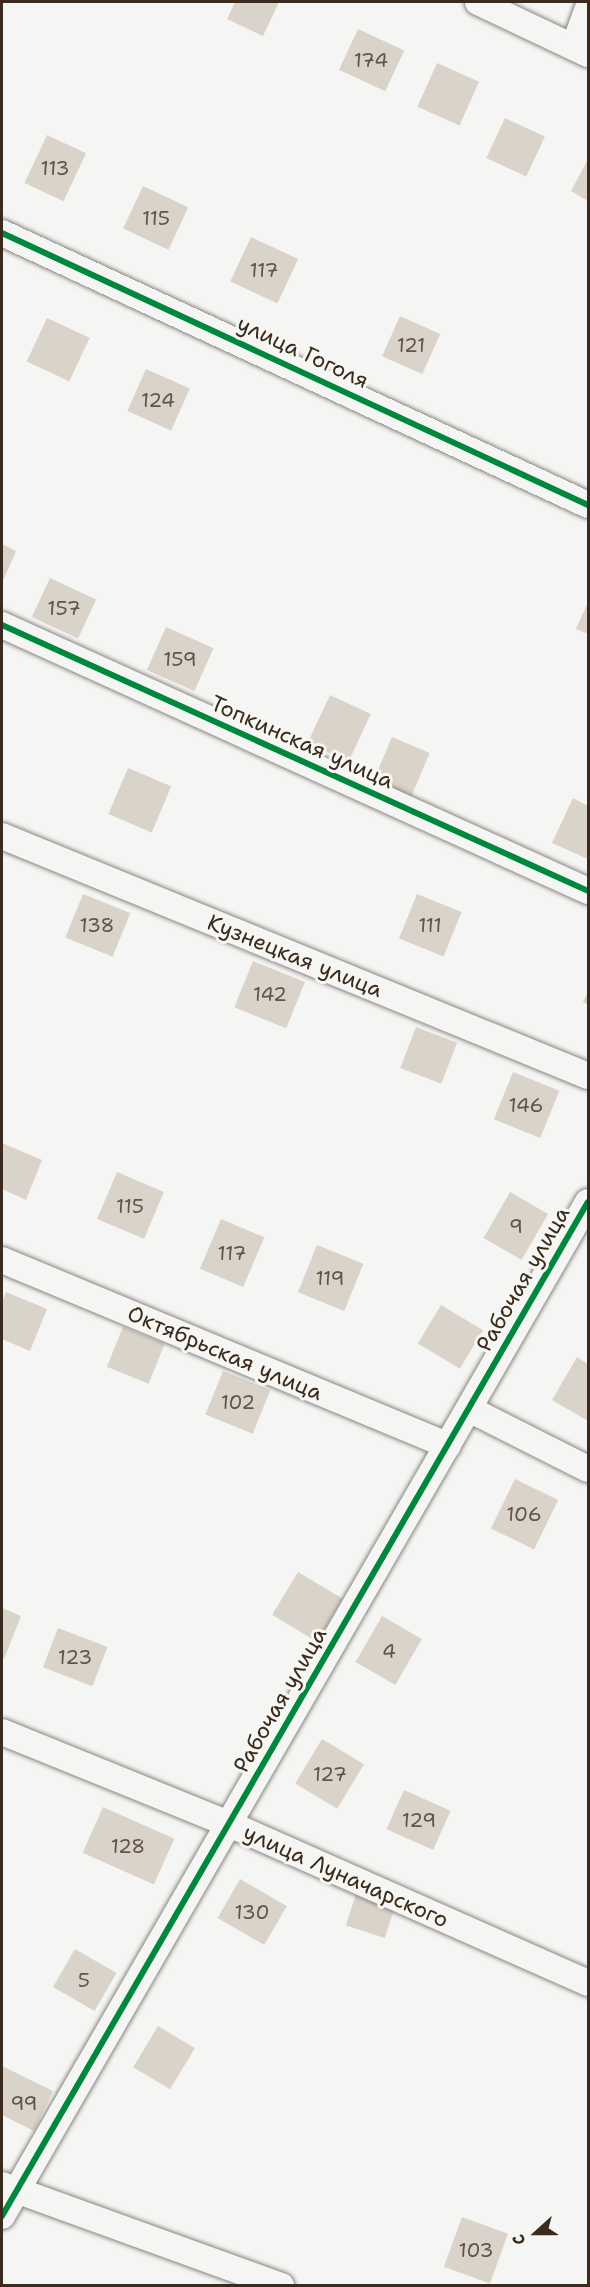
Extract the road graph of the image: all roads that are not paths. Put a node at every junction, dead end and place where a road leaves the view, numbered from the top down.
1 (478, 2) edge
2 (588, 8) edge
3 (581, 50) edge
4 (2, 233) edge
5 (588, 505) edge
6 (2, 625) edge
7 (2, 836) edge
8 (588, 891) edge
9 (588, 1076) edge
10 (588, 1202) edge
11 (2, 1260) edge
12 (469, 1409) junction
13 (447, 1446) junction
14 (588, 1468) edge
15 (2, 1732) edge
16 (229, 1824) junction
17 (588, 1983) edge
18 (9, 2188) edge
19 (2, 2216) edge
20 (280, 2286) edge

1 - 3 street
2 - 3 street
4 - 5 street, улица Гоголя
6 - 8 street, Топкинская улица
7 - 9 street, Кузнецкая улица
10 - 12 street, Рабочая улица
11 - 13 street, Октябрьская улица
12 - 13 street, Рабочая улица
12 - 14 street
13 - 16 street, Рабочая улица
15 - 16 street, улица Луначарского
16 - 17 street, улица Луначарского
16 - 18 street, Рабочая улица
18 - 19 street, Рабочая улица
18 - 20 street

